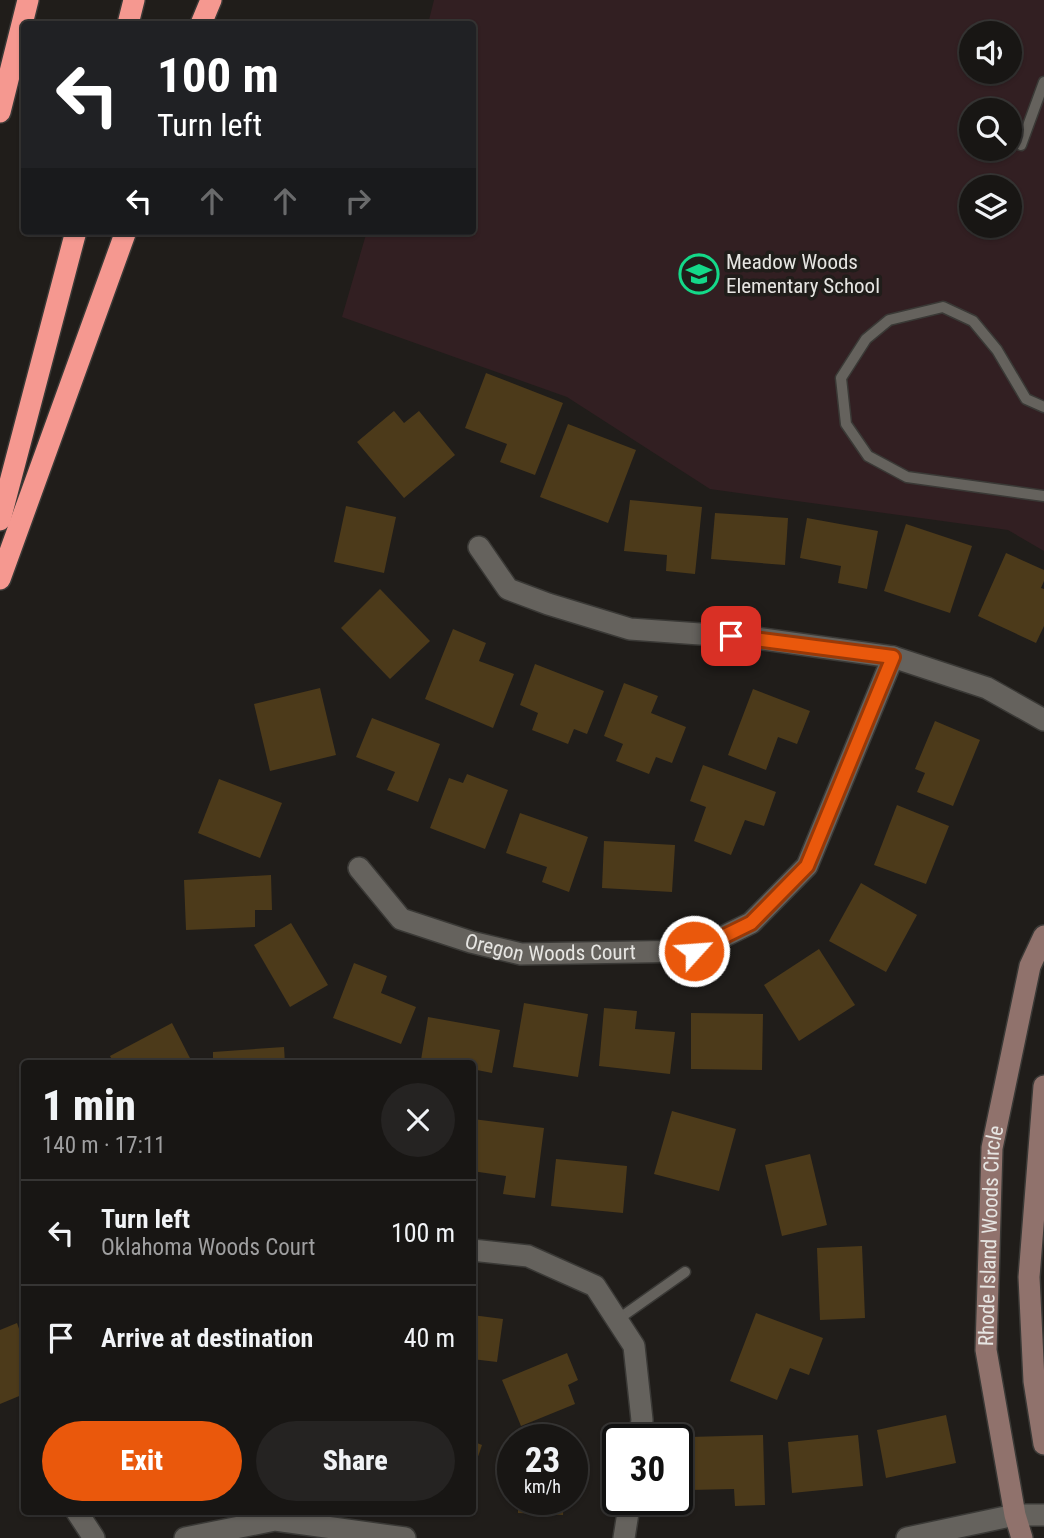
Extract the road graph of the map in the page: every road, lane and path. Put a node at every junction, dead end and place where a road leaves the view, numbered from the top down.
1 (28, 0) edge
2 (134, 0) edge
3 (211, 0) edge
4 (23, 21) edge
5 (129, 21) edge
6 (202, 21) edge
7 (21, 28) edge
8 (1044, 82) edge
9 (0, 112) edge
10 (1022, 142) edge
11 (75, 235) edge
12 (125, 235) edge
13 (1044, 407) edge
14 (1044, 496) edge
15 (0, 520) edge
16 (480, 547) dead end
17 (0, 579) edge
18 (893, 657) junction
19 (1044, 720) edge
20 (359, 868) dead end
21 (1044, 936) edge
22 (1044, 1086) edge
23 (476, 1250) edge
24 (685, 1272) dead end
25 (617, 1320) junction
26 (641, 1424) edge
27 (1044, 1444) edge
28 (1015, 1514) junction
29 (1044, 1514) edge
30 (79, 1515) edge
31 (628, 1515) edge
32 (94, 1538) edge
33 (185, 1538) edge
34 (405, 1538) edge
35 (624, 1538) edge
36 (907, 1538) edge
37 (1023, 1538) edge

1 - 4 highway
2 - 5 highway
3 - 6 highway
7 - 9 highway
8 - 10 lane
11 - 15 highway
12 - 17 highway
13 - 14 lane
16 - 18 street
18 - 19 street
18 - 20 street, Oregon Woods Court
21 - 28 street, Rhode Island Woods Circle
22 - 27 street, Rhode Island Woods Circle
23 - 25 street
24 - 25 lane
25 - 26 street
28 - 29 street
28 - 36 street
28 - 37 street, Rhode Island Woods Circle
30 - 32 street
31 - 35 street
33 - 34 street

